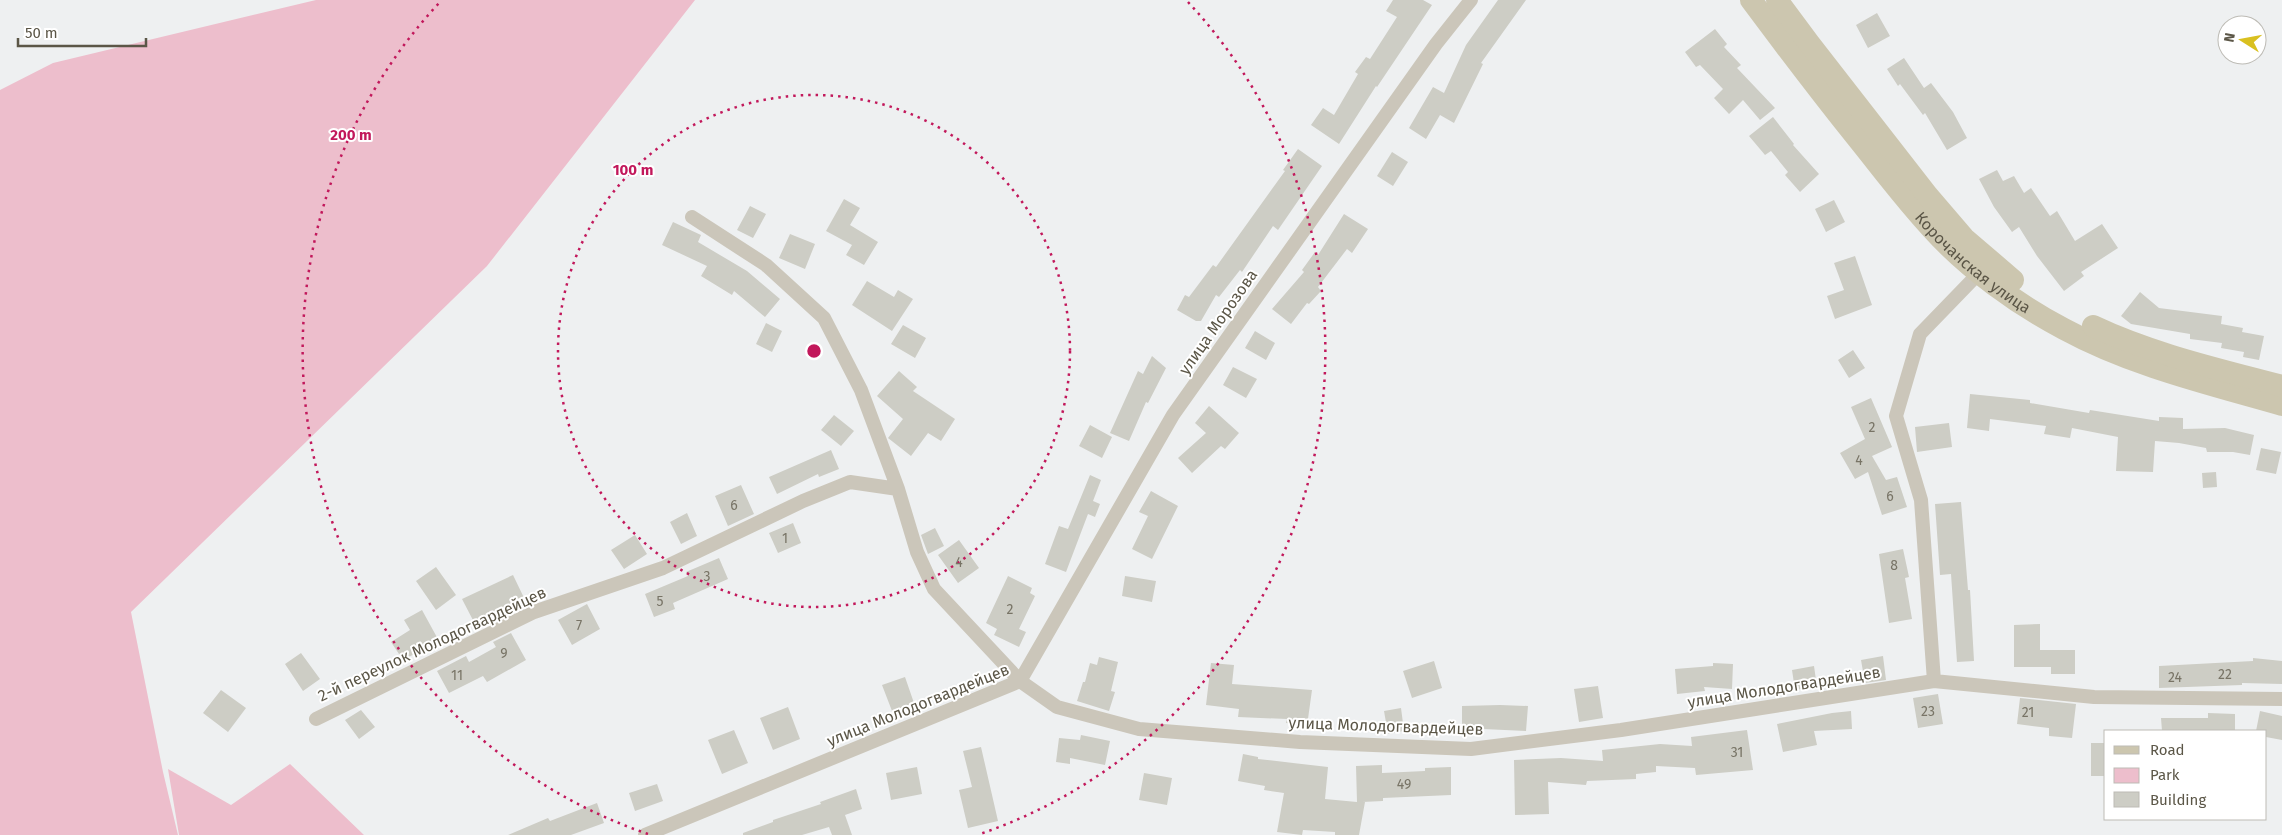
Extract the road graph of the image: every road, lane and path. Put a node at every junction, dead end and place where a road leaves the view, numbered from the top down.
1 (1471, 0) edge
2 (1751, 0) edge
3 (1777, 0) edge
4 (692, 217) dead end
5 (1980, 272) junction
6 (2282, 386) edge
7 (2282, 405) edge
8 (898, 489) junction
9 (1020, 681) junction
10 (1934, 681) junction
11 (2282, 699) edge
12 (316, 719) dead end
13 (645, 835) edge

1 - 9 street, улица Морозова
2 - 5 main road, Корочанская улица
3 - 6 main road, Корочанская улица
4 - 8 street
5 - 7 main road, Корочанская улица
5 - 10 street
8 - 9 street
8 - 12 street, 2-й переулок Молодогвардейцев
9 - 10 street, улица Молодогвардейцев
9 - 13 street, улица Молодогвардейцев
10 - 11 street, улица Молодогвардейцев

